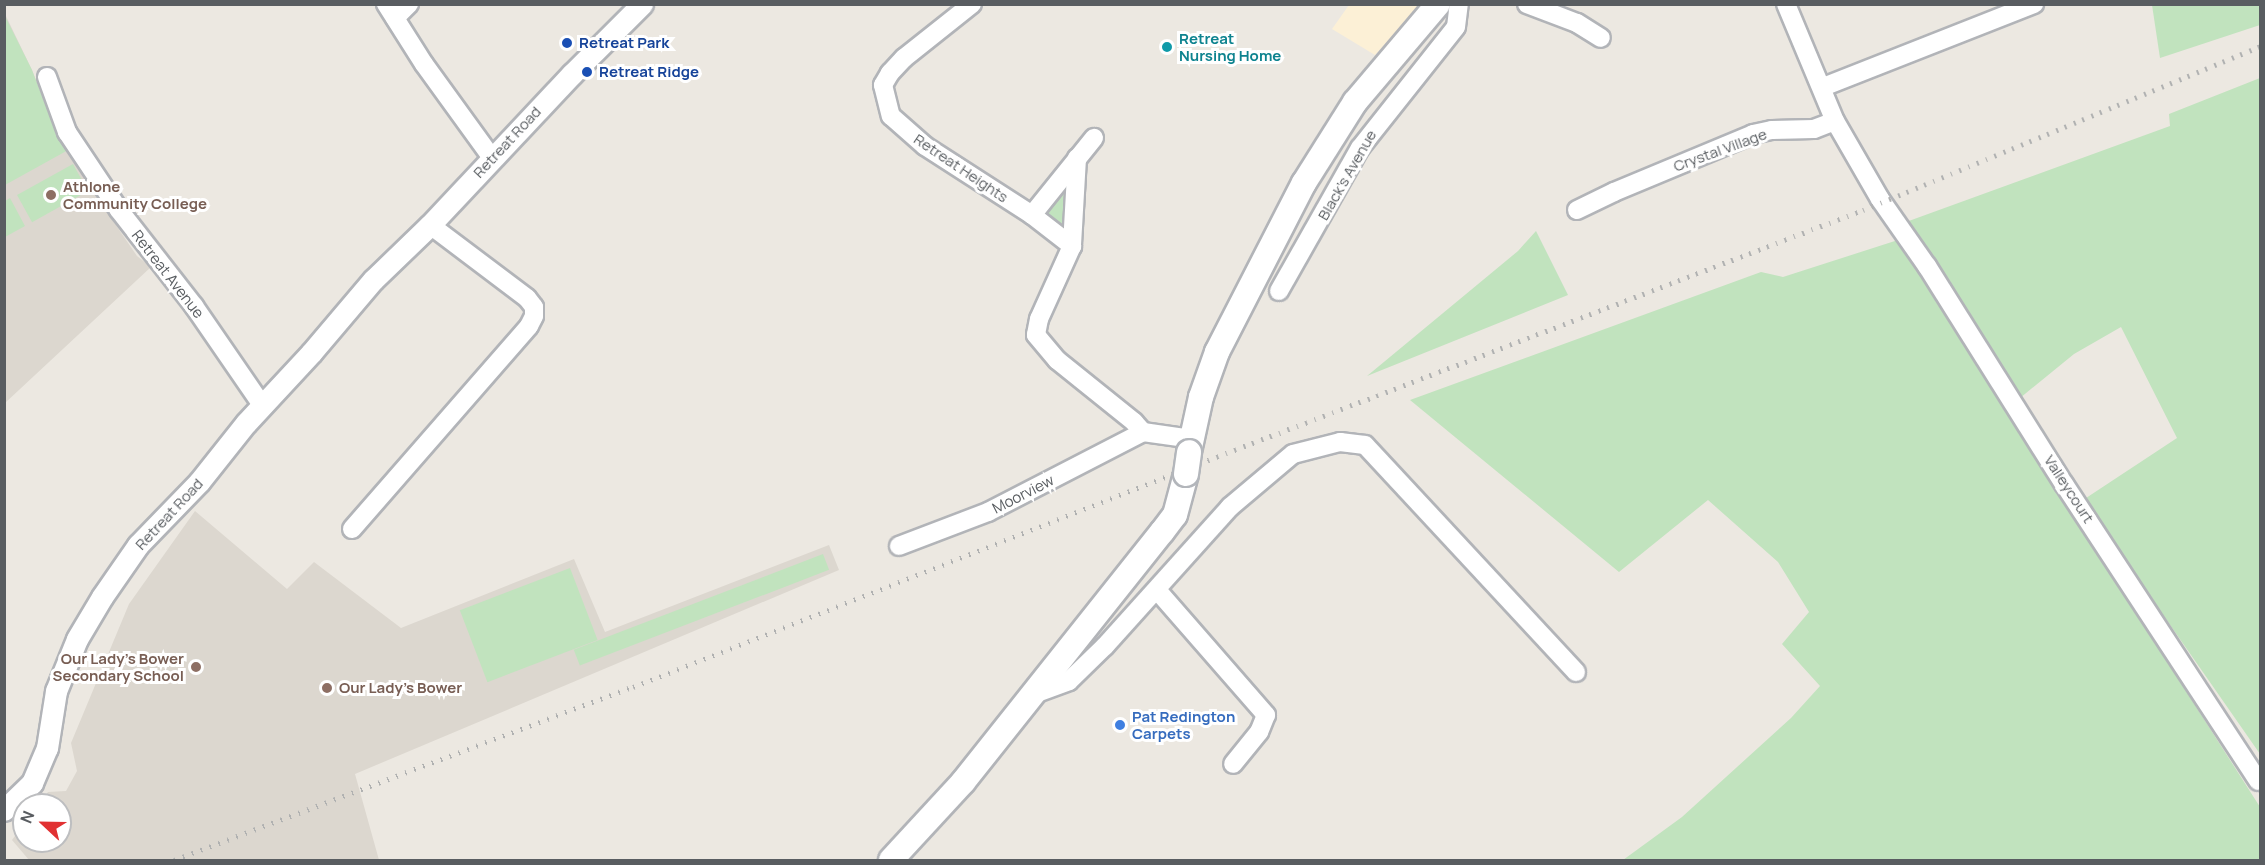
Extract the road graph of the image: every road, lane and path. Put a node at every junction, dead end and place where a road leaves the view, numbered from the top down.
1 (409, 4) edge
2 (642, 4) edge
3 (1438, 4) edge
4 (1459, 4) edge
5 (1527, 4) edge
6 (1786, 4) edge
7 (2034, 4) edge
8 (964, 7) edge
9 (391, 11) edge
10 (1601, 38) dead end
11 (47, 77) dead end
12 (1823, 87) junction
13 (1835, 121) junction
14 (1094, 138) dead end
15 (492, 158) junction
16 (1077, 158) junction
17 (1577, 210) dead end
18 (1032, 215) junction
19 (430, 225) junction
20 (1072, 246) junction
21 (1279, 291) dead end
22 (262, 405) junction
23 (1143, 432) junction
24 (1189, 455) junction
25 (352, 529) dead end
26 (898, 546) dead end
27 (1157, 590) junction
28 (1576, 672) dead end
29 (1034, 694) junction
30 (1233, 764) dead end
31 (2258, 781) dead end
32 (4, 810) edge
33 (891, 861) edge

1 - 9 street
2 - 15 street, Retreat Road
3 - 24 main road
4 - 21 street, Black's Avenue
5 - 10 street
6 - 12 street
7 - 12 street
8 - 18 street, Retreat Heights
9 - 15 street
11 - 22 street, Retreat Avenue
12 - 13 street
13 - 17 street, Crystal Village
13 - 31 street, Valleycourt
14 - 16 street
15 - 19 street, Retreat Road
16 - 18 street
16 - 20 street
18 - 20 street, Retreat Heights
19 - 22 street, Retreat Road
19 - 25 street
20 - 23 street
22 - 32 street, Retreat Road
23 - 24 street
23 - 26 street, Moorview
24 - 29 main road
27 - 28 street
27 - 29 street
27 - 30 street
29 - 33 main road

